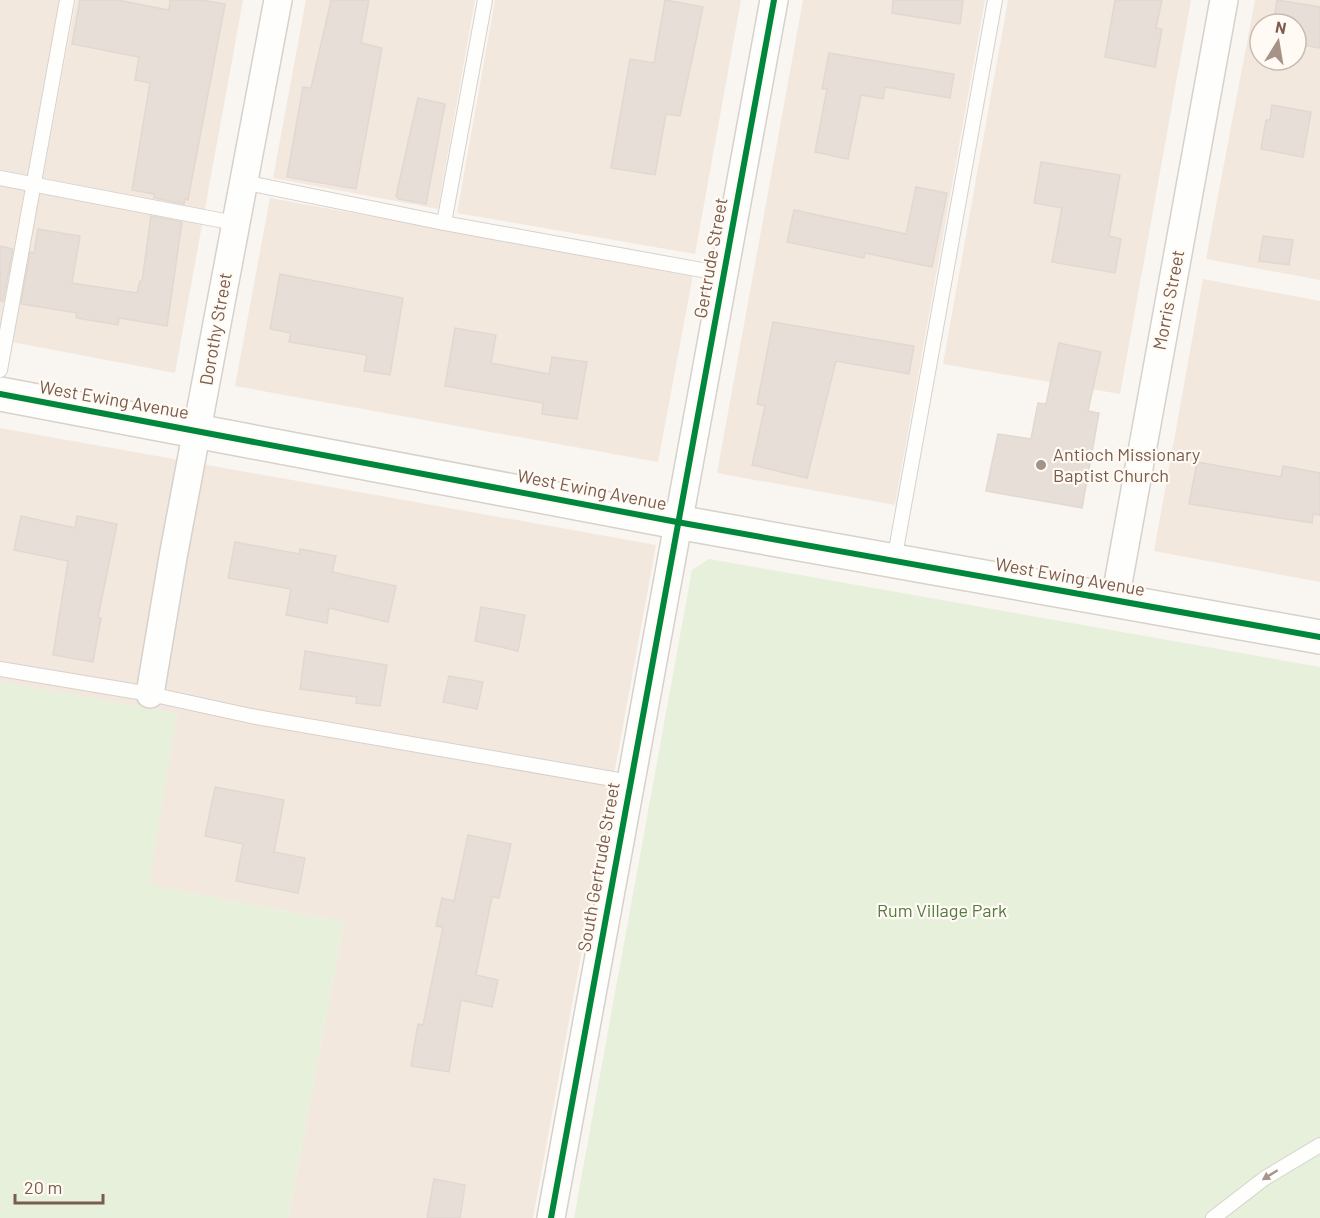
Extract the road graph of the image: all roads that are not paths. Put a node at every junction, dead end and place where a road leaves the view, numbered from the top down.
1 (67, 0) edge
2 (278, 0) edge
3 (484, 0) edge
4 (774, 0) edge
5 (995, 0) edge
6 (1224, 0) edge
7 (0, 178) edge
8 (243, 182) junction
9 (34, 185) junction
10 (235, 223) junction
11 (444, 223) junction
12 (724, 274) junction
13 (0, 370) edge
14 (0, 394) edge
15 (198, 430) junction
16 (677, 522) junction
17 (894, 561) junction
18 (1115, 600) junction
19 (1320, 637) edge
20 (0, 669) edge
21 (150, 693) junction
22 (630, 782) junction
23 (1320, 1145) edge
24 (551, 1218) edge
25 (1213, 1218) edge

1 - 9 lane
2 - 8 street, Dorothy Street
3 - 11 lane
4 - 12 street, Gertrude Street
5 - 17 lane
6 - 18 street, Morris Street
7 - 9 lane
8 - 10 street, Dorothy Street
8 - 11 lane
9 - 10 lane
9 - 13 lane
10 - 15 street, Dorothy Street
11 - 12 lane
12 - 16 street, Gertrude Street
14 - 15 street, West Ewing Avenue
15 - 16 street, West Ewing Avenue
15 - 21 street, Dorothy Street
16 - 17 street, West Ewing Avenue
16 - 22 street, South Gertrude Street
17 - 18 street, West Ewing Avenue
18 - 19 street, West Ewing Avenue
20 - 21 lane
21 - 22 lane
22 - 24 street, South Gertrude Street
23 -> 25 lane

